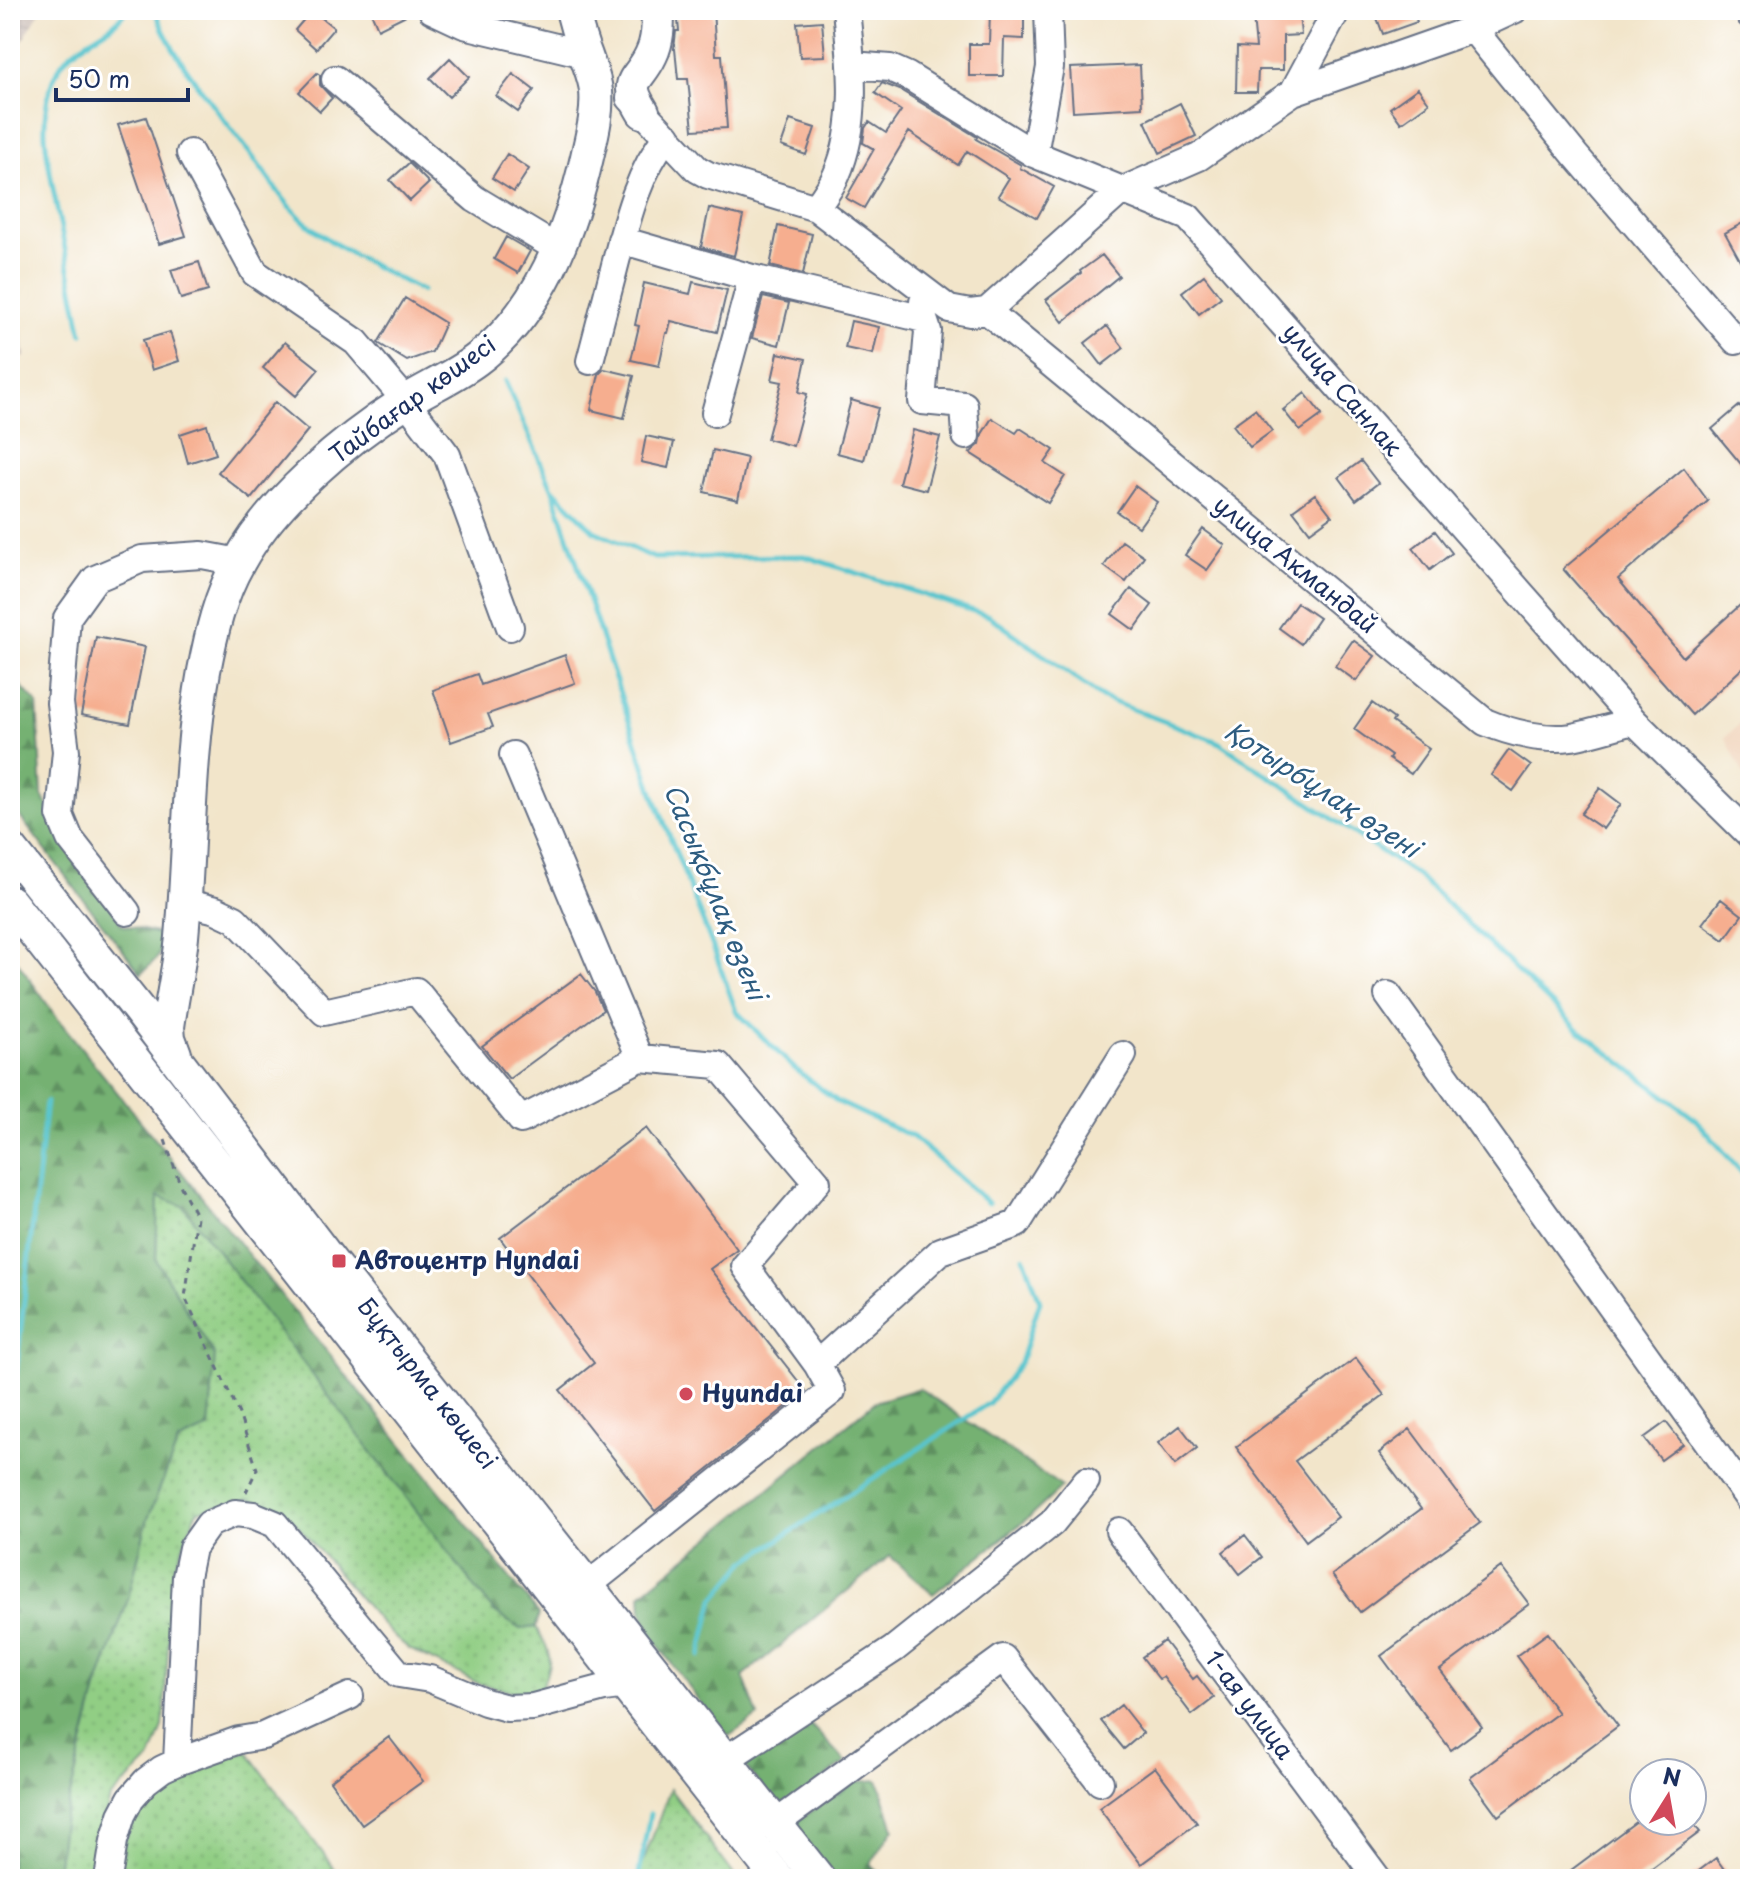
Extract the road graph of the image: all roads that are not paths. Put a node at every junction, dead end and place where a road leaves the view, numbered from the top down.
1 (432, 10) edge
2 (572, 10) edge
3 (658, 10) edge
4 (846, 10) edge
5 (1048, 10) edge
6 (1337, 10) edge
7 (1514, 10) edge
8 (1473, 29) junction
9 (585, 54) junction
10 (852, 65) junction
11 (335, 79) dead end
12 (629, 80) junction
13 (1293, 92) junction
14 (643, 112) junction
15 (592, 133) junction
16 (667, 136) junction
17 (190, 153) dead end
18 (1034, 154) junction
19 (1121, 191) junction
20 (816, 208) junction
21 (621, 240) junction
22 (558, 249) junction
23 (752, 278) junction
24 (921, 286) junction
25 (987, 311) junction
26 (924, 319) junction
27 (1736, 341) dead end
28 (590, 361) dead end
29 (406, 401) junction
30 (715, 413) dead end
31 (966, 436) dead end
32 (239, 562) junction
33 (510, 627) dead end
34 (1634, 721) junction
35 (513, 755) dead end
36 (1750, 835) edge
37 (10, 848) edge
38 (10, 902) edge
39 (184, 902) junction
40 (127, 912) dead end
41 (182, 939) junction
42 (105, 968) junction
43 (1388, 995) dead end
44 (1123, 1055) dead end
45 (640, 1058) junction
46 (179, 1062) junction
47 (817, 1364) junction
48 (1086, 1481) dead end
49 (1750, 1501) edge
50 (1119, 1531) dead end
51 (587, 1586) junction
52 (638, 1675) junction
53 (350, 1696) dead end
54 (725, 1760) junction
55 (177, 1762) junction
56 (1100, 1782) dead end
57 (775, 1824) junction
58 (108, 1879) edge
59 (778, 1879) edge
60 (819, 1879) edge
61 (1378, 1879) edge

1 - 9 street
2 - 9 main road
3 - 12 main road
4 - 10 street
5 - 18 street
6 - 13 street
7 - 8 street
8 - 13 street
8 - 27 street
9 - 12 main road
9 - 15 main road
10 - 18 street, улица Санлак
10 - 20 street
11 - 22 street
12 - 14 main road
12 - 15 main road
13 - 19 street
14 - 15 main road
14 - 16 street
15 - 22 main road, Тайбағар көшесі
16 - 20 street
16 - 21 street
17 - 29 street
18 - 19 street, улица Санлак
19 - 25 street
19 - 34 street, улица Санлак
20 - 24 street
21 - 23 street
21 - 28 street
22 - 29 main road, Тайбағар көшесі
23 - 26 street
23 - 30 street
24 - 25 street
24 - 26 street
25 - 34 street, улица Акмандай
26 - 31 street
29 - 32 main road, Тайбағар көшесі
29 - 33 street
32 - 39 main road, Тайбағар көшесі
32 - 40 street
34 - 36 street, улица Санлак
35 - 45 street
37 - 42 main road, Бұқтырма көшесі
38 - 52 main road, Бұқтырма көшесі
39 - 41 main road, Тайбағар көшесі
39 - 45 street
41 - 42 main road
41 - 46 main road, Тайбағар көшесі
42 - 46 main road, Бұқтырма көшесі
43 - 49 street
44 - 47 street
45 - 47 street
46 - 51 main road, Бұқтырма көшесі
47 - 51 street
48 - 54 street
50 - 61 street, 1-ая улица
51 - 52 main road, Бұқтырма көшесі
52 - 54 main road, Бұқтырма көшесі
52 - 55 street
52 - 59 main road, Бұқтырма көшесі
53 - 55 street
54 - 57 main road, Бұқтырма көшесі
55 - 58 street
56 - 57 street
57 - 60 main road, Бұқтырма көшесі

